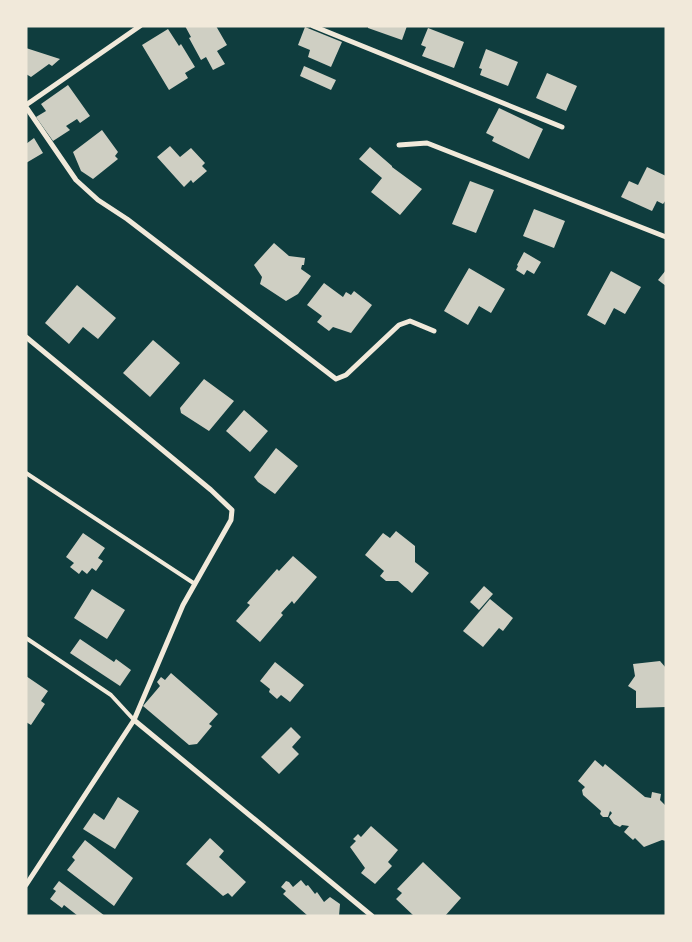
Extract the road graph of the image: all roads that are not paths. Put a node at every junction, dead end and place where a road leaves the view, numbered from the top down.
1 (140, 26) edge
2 (313, 26) edge
3 (26, 106) edge
4 (562, 127) dead end
5 (399, 145) dead end
6 (666, 237) edge
7 (434, 331) dead end
8 (26, 337) edge
9 (26, 473) edge
10 (195, 584) junction
11 (26, 638) edge
12 (134, 720) junction
13 (26, 885) edge
14 (372, 916) edge

1 - 3 street
2 - 4 street
3 - 7 street
5 - 6 street
8 - 10 street
9 - 10 lane
10 - 12 street
11 - 12 lane
12 - 13 street
12 - 14 street

